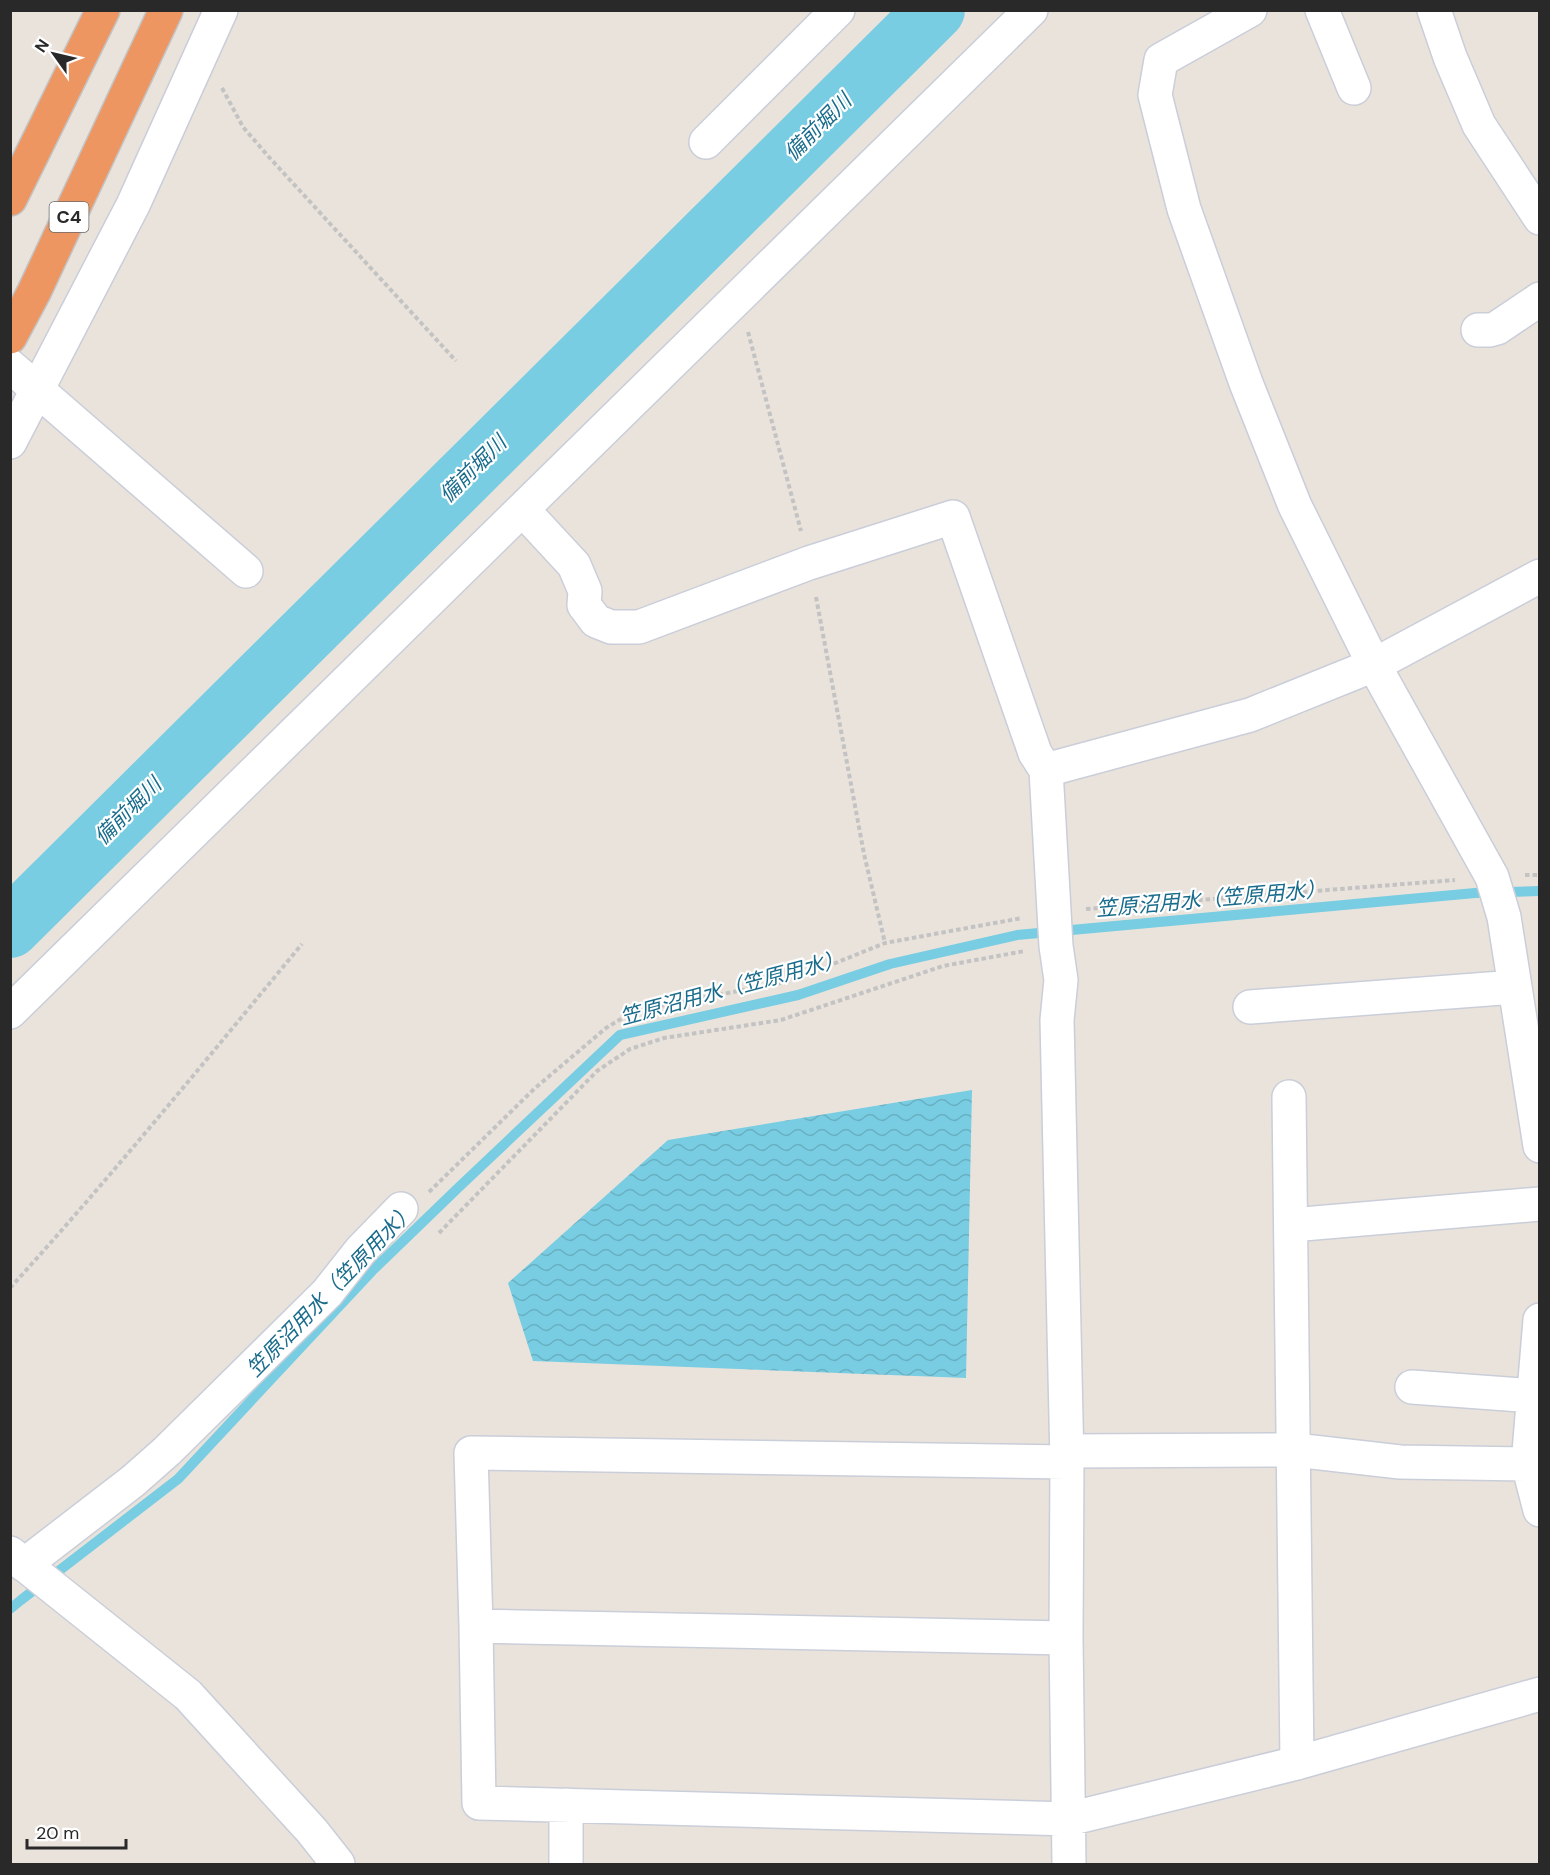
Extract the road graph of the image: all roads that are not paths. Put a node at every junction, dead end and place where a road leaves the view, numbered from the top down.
1 (103, 10) edge
2 (166, 10) edge
3 (838, 10) edge
4 (1030, 10) edge
5 (1250, 10) edge
6 (1322, 10) edge
7 (1434, 10) edge
8 (211, 14) edge
9 (1354, 88) dead end
10 (706, 142) dead end
11 (10, 199) edge
12 (1539, 218) edge
13 (1539, 299) edge
14 (1478, 330) dead end
15 (10, 337) edge
16 (10, 366) edge
17 (38, 391) junction
18 (10, 442) edge
19 (524, 510) junction
20 (246, 571) dead end
21 (1539, 576) edge
22 (1374, 665) junction
23 (1046, 770) junction
24 (1515, 987) junction
25 (1250, 1007) dead end
26 (10, 1012) edge
27 (1534, 1073) edge
28 (1289, 1097) dead end
29 (1539, 1146) edge
30 (1539, 1204) edge
31 (401, 1209) road end
32 (1292, 1225) junction
33 (1539, 1320) edge
34 (1412, 1387) dead end
35 (1534, 1396) junction
36 (1294, 1450) junction
37 (1067, 1456) junction
38 (1528, 1464) junction
39 (1539, 1510) edge
40 (22, 1563) edge
41 (476, 1626) junction
42 (1066, 1638) junction
43 (1539, 1694) edge
44 (1297, 1763) junction
45 (566, 1805) junction
46 (1069, 1819) junction
47 (338, 1864) edge
48 (566, 1864) edge
49 (1069, 1864) edge

1 - 11 highway
2 - 15 highway, C4
3 - 10 street
4 - 19 street
5 - 22 street
6 - 9 street
7 - 12 street
8 - 17 street
13 - 14 street
16 - 17 street
17 - 18 street
17 - 20 street
19 - 23 street
19 - 26 street
21 - 22 street
22 - 23 street
22 - 24 street
23 - 37 street
24 - 25 street
24 - 27 street
27 - 29 street
28 - 32 street
30 - 32 street
31 - 40 street
32 - 36 street
33 - 35 street
34 - 35 street
35 - 38 street
36 - 37 street
36 - 38 street
36 - 44 street
37 - 41 street
37 - 42 street
38 - 39 street
40 - 47 street
41 - 42 street
41 - 45 street
42 - 46 street
43 - 44 street
44 - 46 street
45 - 46 street
45 - 48 street
46 - 49 street

